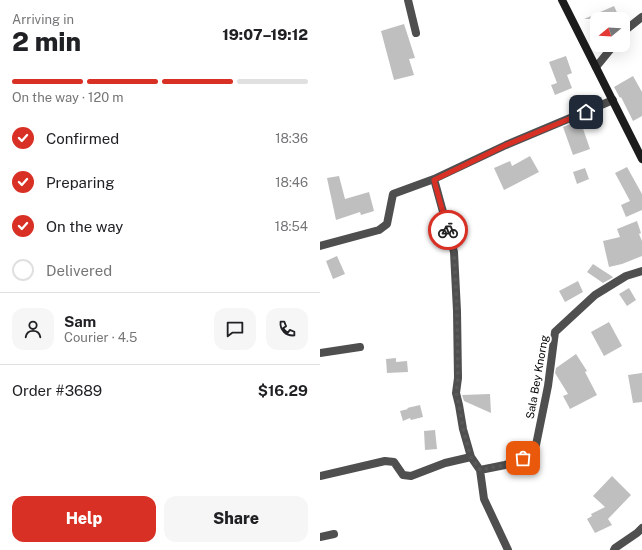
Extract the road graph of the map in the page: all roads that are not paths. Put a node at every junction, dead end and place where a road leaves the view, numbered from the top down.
1 (408, 0) edge
2 (562, 0) edge
3 (642, 16) edge
4 (630, 26) edge
5 (416, 33) dead end
6 (608, 52) edge
7 (596, 67) junction
8 (612, 100) junction
9 (642, 159) edge
10 (434, 180) junction
11 (320, 246) edge
12 (642, 271) edge
13 (360, 347) dead end
14 (320, 353) edge
15 (471, 457) junction
16 (480, 470) junction
17 (320, 476) edge
18 (642, 528) edge
19 (334, 534) dead end
20 (320, 537) edge
21 (508, 550) edge
22 (614, 550) edge

1 - 5 street
2 - 7 street
3 - 4 street
6 - 7 street
7 - 8 street
8 - 9 street
8 - 10 street
10 - 11 street
10 - 15 street
12 - 16 street, Sala Bey Knorng
13 - 14 street
15 - 16 street
15 - 17 street
16 - 21 street
18 - 22 street
19 - 20 street

